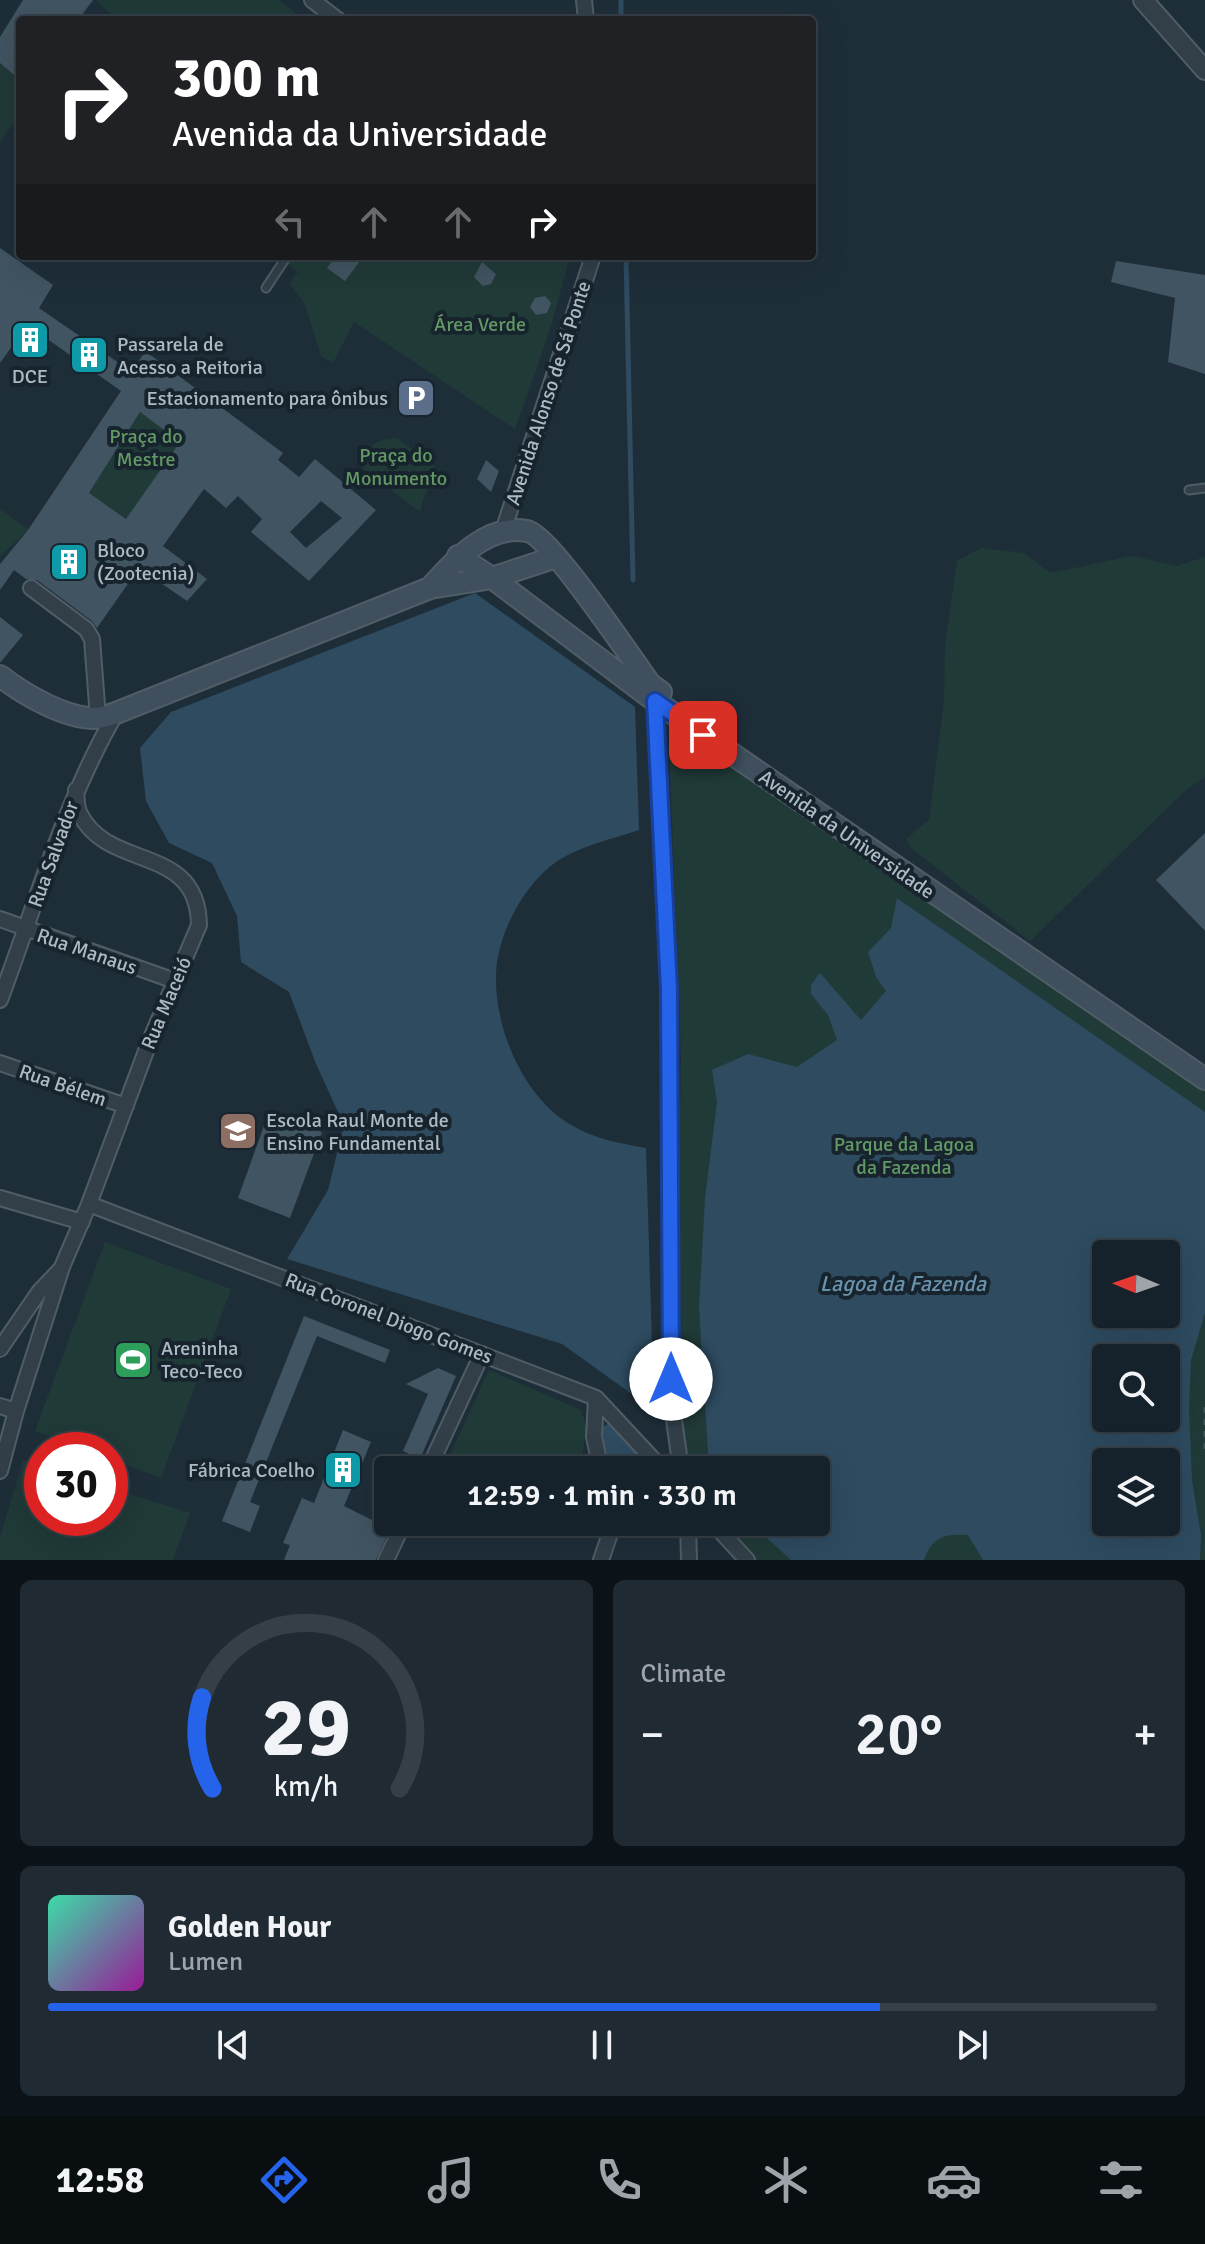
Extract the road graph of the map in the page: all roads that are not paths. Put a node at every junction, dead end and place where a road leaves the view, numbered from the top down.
1 (312, 0) edge
2 (1143, 0) edge
3 (333, 16) edge
4 (1205, 70) edge
5 (284, 260) edge
6 (592, 260) edge
7 (266, 288) dead end
8 (1205, 488) edge
9 (1189, 490) dead end
10 (503, 531) junction
11 (458, 556) junction
12 (556, 557) junction
13 (492, 578) junction
14 (31, 588) dead end
15 (430, 588) junction
16 (0, 676) edge
17 (655, 701) junction
18 (107, 716) junction
19 (76, 790) junction
20 (0, 919) edge
21 (26, 929) junction
22 (175, 981) junction
23 (0, 1000) edge
24 (0, 1063) edge
25 (1205, 1065) edge
26 (1205, 1079) edge
27 (126, 1106) junction
28 (0, 1198) edge
29 (89, 1204) junction
30 (82, 1222) junction
31 (62, 1267) junction
32 (0, 1349) edge
33 (482, 1354) junction
34 (596, 1398) junction
35 (0, 1406) edge
36 (16, 1411) junction
37 (435, 1456) edge
38 (598, 1456) edge
39 (650, 1456) edge
40 (679, 1456) edge
41 (0, 1471) edge
42 (399, 1536) edge
43 (609, 1536) edge
44 (688, 1536) edge
45 (725, 1536) edge
46 (386, 1560) edge
47 (601, 1560) edge
48 (689, 1560) edge
49 (747, 1560) edge

1 - 3 street
2 - 4 street
5 - 7 lane
6 - 10 street, Avenida Alonso de Sá Ponte
8 - 9 lane
10 - 11 main road
10 - 12 main road, Avenida da Universidade
11 - 13 main road, Avenida da Universidade
11 - 15 main road
12 - 13 main road
12 - 25 main road, Avenida da Universidade
13 - 15 main road
13 - 17 main road, Avenida da Universidade
14 - 18 street
15 - 18 main road
16 - 18 main road
17 - 26 main road, Avenida da Universidade
17 - 40 street
18 - 19 street, Rua Salvador
19 - 21 street, Rua Salvador
19 - 22 street, Rua Maceió
20 - 21 street, Rua Manaus
21 - 22 street, Rua Manaus
21 - 23 street, Rua Salvador
22 - 27 street, Rua Maceió
24 - 27 street, Rua Bélem
27 - 29 street, Rua Maceió
28 - 30 street
29 - 30 street, Rua Maceió
29 - 33 street, Rua Coronel Diogo Gomes
30 - 31 street, Rua Maceió
31 - 32 street, Rua Maceió
31 - 36 street, Rua Maceió
33 - 34 street, Rua Coronel Diogo Gomes
33 - 37 street
34 - 38 street
34 - 39 street, Rua Coronel Diogo Gomes
35 - 36 street
36 - 41 street, Rua Maceió
42 - 46 street
43 - 47 street
44 - 48 street
45 - 49 street

